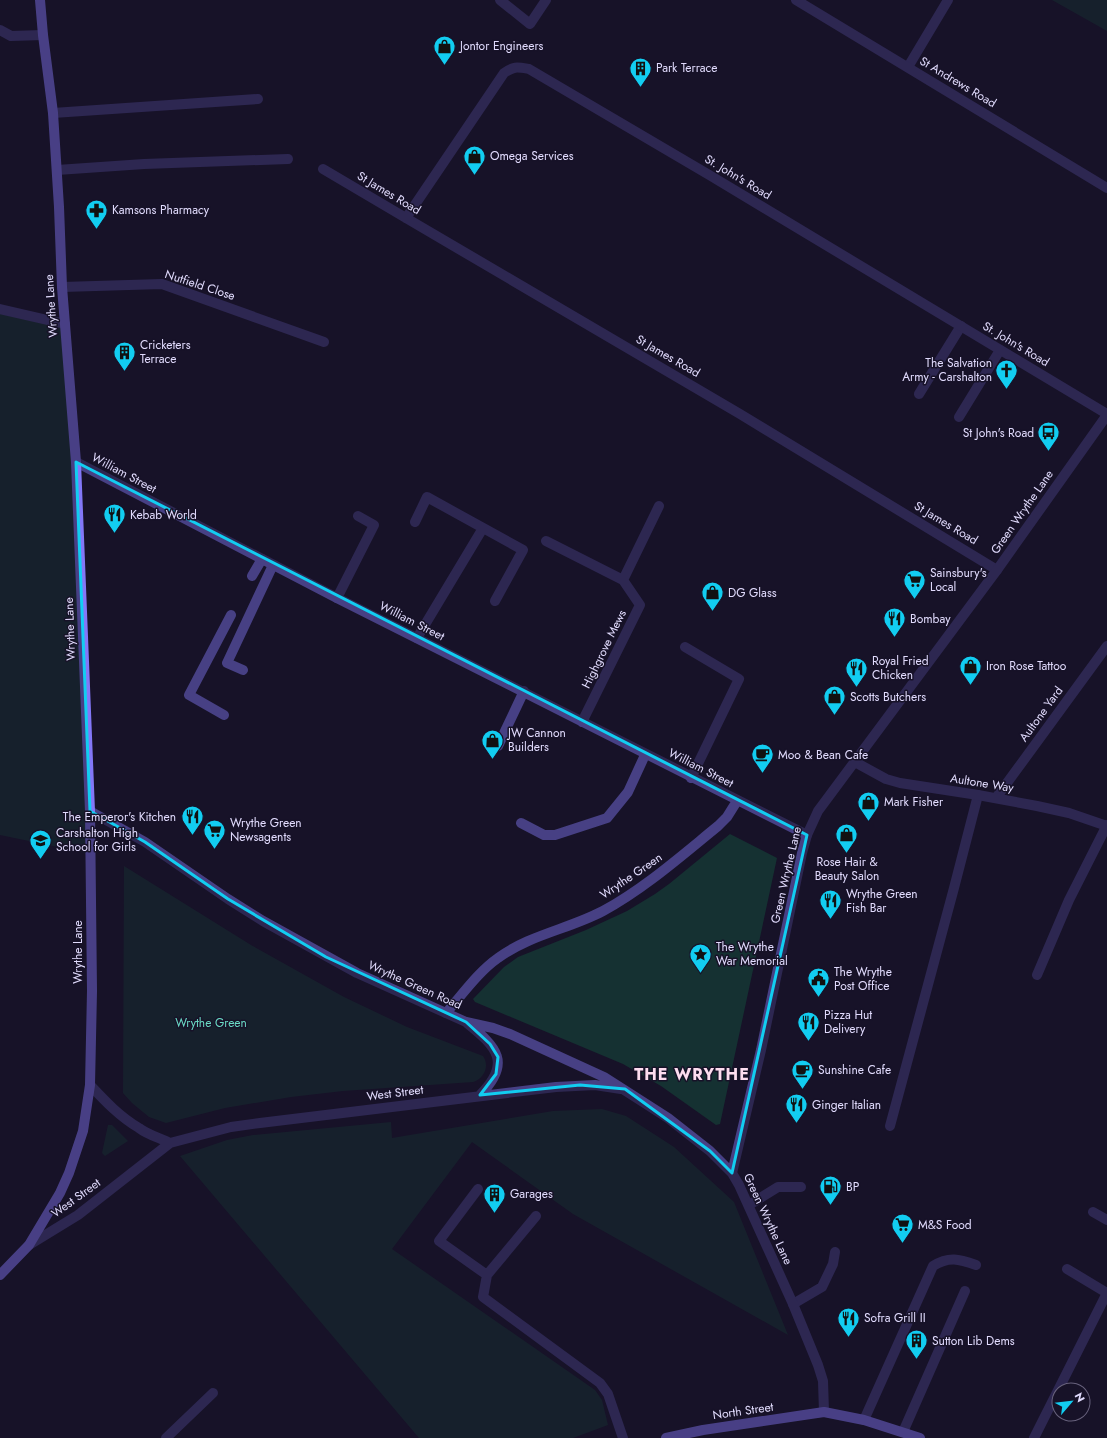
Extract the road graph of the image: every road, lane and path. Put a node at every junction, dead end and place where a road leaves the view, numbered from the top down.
1 (40, 0) edge
2 (500, 0) edge
3 (546, 0) edge
4 (796, 0) edge
5 (948, 0) edge
6 (0, 30) edge
7 (43, 35) junction
8 (908, 67) junction
9 (258, 99) dead end
10 (53, 113) junction
11 (288, 158) dead end
12 (324, 168) dead end
13 (57, 170) junction
14 (1107, 188) edge
15 (406, 218) junction
16 (62, 287) junction
17 (0, 309) edge
18 (65, 324) junction
19 (961, 326) junction
20 (324, 342) dead end
21 (1000, 350) junction
22 (919, 394) dead end
23 (1107, 414) edge
24 (959, 418) dead end
25 (76, 462) junction
26 (659, 506) dead end
27 (358, 516) dead end
28 (415, 522) dead end
29 (482, 528) junction
30 (546, 541) dead end
31 (262, 559) junction
32 (273, 565) junction
33 (997, 570) junction
34 (252, 576) dead end
35 (623, 580) junction
36 (337, 598) junction
37 (495, 600) dead end
38 (231, 615) dead end
39 (417, 638) junction
40 (1107, 646) edge
41 (685, 647) dead end
42 (243, 670) dead end
43 (524, 692) junction
44 (224, 715) dead end
45 (582, 722) junction
46 (498, 746) dead end
47 (645, 755) junction
48 (855, 762) junction
49 (691, 778) junction
50 (978, 794) junction
51 (996, 798) junction
52 (737, 801) junction
53 (90, 811) junction
54 (521, 823) dead end
55 (1107, 825) edge
56 (807, 836) junction
57 (1037, 975) dead end
58 (446, 1013) junction
59 (466, 1022) junction
60 (90, 1085) junction
61 (625, 1090) junction
62 (480, 1095) junction
63 (890, 1126) dead end
64 (170, 1143) junction
65 (732, 1173) junction
66 (801, 1187) dead end
67 (478, 1189) dead end
68 (748, 1205) junction
69 (1093, 1212) dead end
70 (536, 1216) dead end
71 (1107, 1220) edge
72 (29, 1245) junction
73 (835, 1252) dead end
74 (976, 1265) dead end
75 (1067, 1270) dead end
76 (0, 1275) edge
77 (487, 1275) junction
78 (965, 1291) dead end
79 (793, 1304) junction
80 (213, 1393) dead end
81 (824, 1412) junction
82 (864, 1420) junction
83 (904, 1432) junction
84 (166, 1438) edge
85 (623, 1438) edge
86 (666, 1438) edge
87 (920, 1438) edge
88 (1034, 1438) edge

1 - 7 main road, Wrythe Lane
2 - 3 street
4 - 8 street, St Andrews Road
5 - 8 street
6 - 7 street
7 - 10 main road, Wrythe Lane
8 - 14 street, St Andrews Road
9 - 10 street
10 - 13 main road, Wrythe Lane
11 - 13 street
12 - 15 street, St James Road
13 - 16 main road, Wrythe Lane
15 - 19 street, St. John's Road
15 - 33 street, St James Road
16 - 18 main road, Wrythe Lane
16 - 20 street, Nutfield Close
17 - 18 street
18 - 25 main road, Wrythe Lane
19 - 21 street, St. John's Road
19 - 22 street
21 - 23 street, St. John's Road
21 - 24 street
23 - 33 street, Green Wrythe Lane
25 - 31 street, William Street
25 - 53 main road, Wrythe Lane
26 - 35 street
27 - 36 street
28 - 29 street
29 - 37 street
29 - 39 street
30 - 35 street, Highgrove Mews
31 - 32 street, William Street
31 - 34 street
32 - 36 street, William Street
32 - 42 street
33 - 48 street, Green Wrythe Lane
35 - 45 street, Highgrove Mews
36 - 39 street, William Street
38 - 44 street
39 - 43 street, William Street
40 - 51 street, Aultone Yard
41 - 49 street
43 - 45 street, William Street
43 - 46 street
45 - 47 street, William Street
47 - 49 street, William Street
47 - 54 street
48 - 50 street, Aultone Way
48 - 56 street, Green Wrythe Lane
49 - 52 street, William Street
50 - 51 street, Aultone Way
50 - 63 street
51 - 55 street, Aultone Way
52 - 56 street
52 - 58 street, Wrythe Green
53 - 58 street, Wrythe Green Road
53 - 60 main road, Wrythe Lane
55 - 57 street
56 - 65 street, Green Wrythe Lane
58 - 59 street, Wrythe Green Road
59 - 61 street, Wrythe Green Road
59 - 62 street
60 - 64 street
60 - 72 main road, Wrythe Lane
61 - 62 street, West Street
61 - 65 street, Wrythe Green Road
62 - 64 street, West Street
64 - 72 street, West Street
65 - 68 street, Green Wrythe Lane
66 - 68 street
67 - 77 street
68 - 79 street, Green Wrythe Lane
69 - 71 street
70 - 77 street
72 - 76 main road, West Street
73 - 79 street
74 - 82 street
75 - 88 street
77 - 85 street
78 - 83 street
79 - 81 street, Green Wrythe Lane
80 - 84 street
81 - 82 main road, North Street
81 - 86 main road, North Street
82 - 83 main road, North Street
83 - 87 main road, North Street

